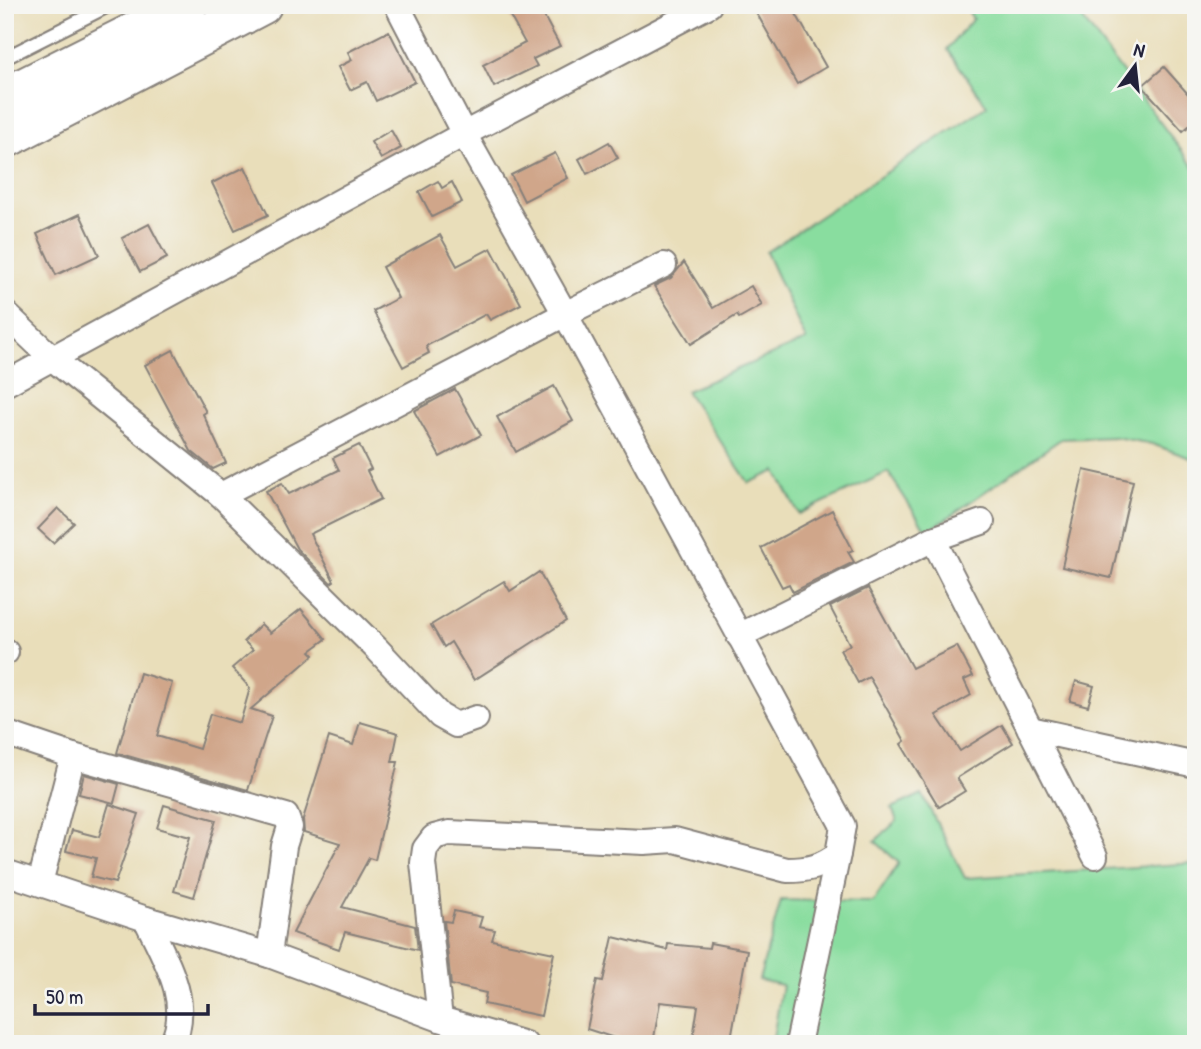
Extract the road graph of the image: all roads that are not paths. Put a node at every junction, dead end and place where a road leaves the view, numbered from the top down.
1 (110, 5) edge
2 (188, 5) edge
3 (262, 5) edge
4 (397, 5) edge
5 (709, 5) edge
6 (5, 58) edge
7 (5, 97) edge
8 (464, 134) junction
9 (5, 139) edge
10 (664, 265) dead end
11 (5, 313) edge
12 (565, 314) junction
13 (53, 359) junction
14 (5, 384) edge
15 (220, 495) junction
16 (982, 522) dead end
17 (933, 539) junction
18 (739, 635) junction
19 (476, 718) dead end
20 (1030, 729) junction
21 (5, 733) edge
22 (73, 756) junction
23 (1196, 765) edge
24 (838, 855) junction
25 (1095, 856) dead end
26 (5, 872) edge
27 (40, 883) junction
28 (146, 919) junction
29 (269, 955) junction
30 (440, 1019) junction
31 (172, 1044) edge
32 (525, 1044) edge
33 (798, 1044) edge

1 - 6 lane
2 - 7 highway
3 - 9 highway
4 - 8 street
5 - 8 street
8 - 12 street
8 - 13 street
10 - 12 street
11 - 13 street
12 - 15 street
12 - 18 street
13 - 14 street
13 - 15 street
15 - 19 street
16 - 17 street
17 - 18 street
17 - 20 street
18 - 24 street
20 - 23 street
20 - 25 street
21 - 22 street
22 - 27 street
22 - 29 street
24 - 30 street
24 - 33 street
26 - 27 street
27 - 28 street
28 - 29 street
28 - 31 street
29 - 30 street
30 - 32 street

